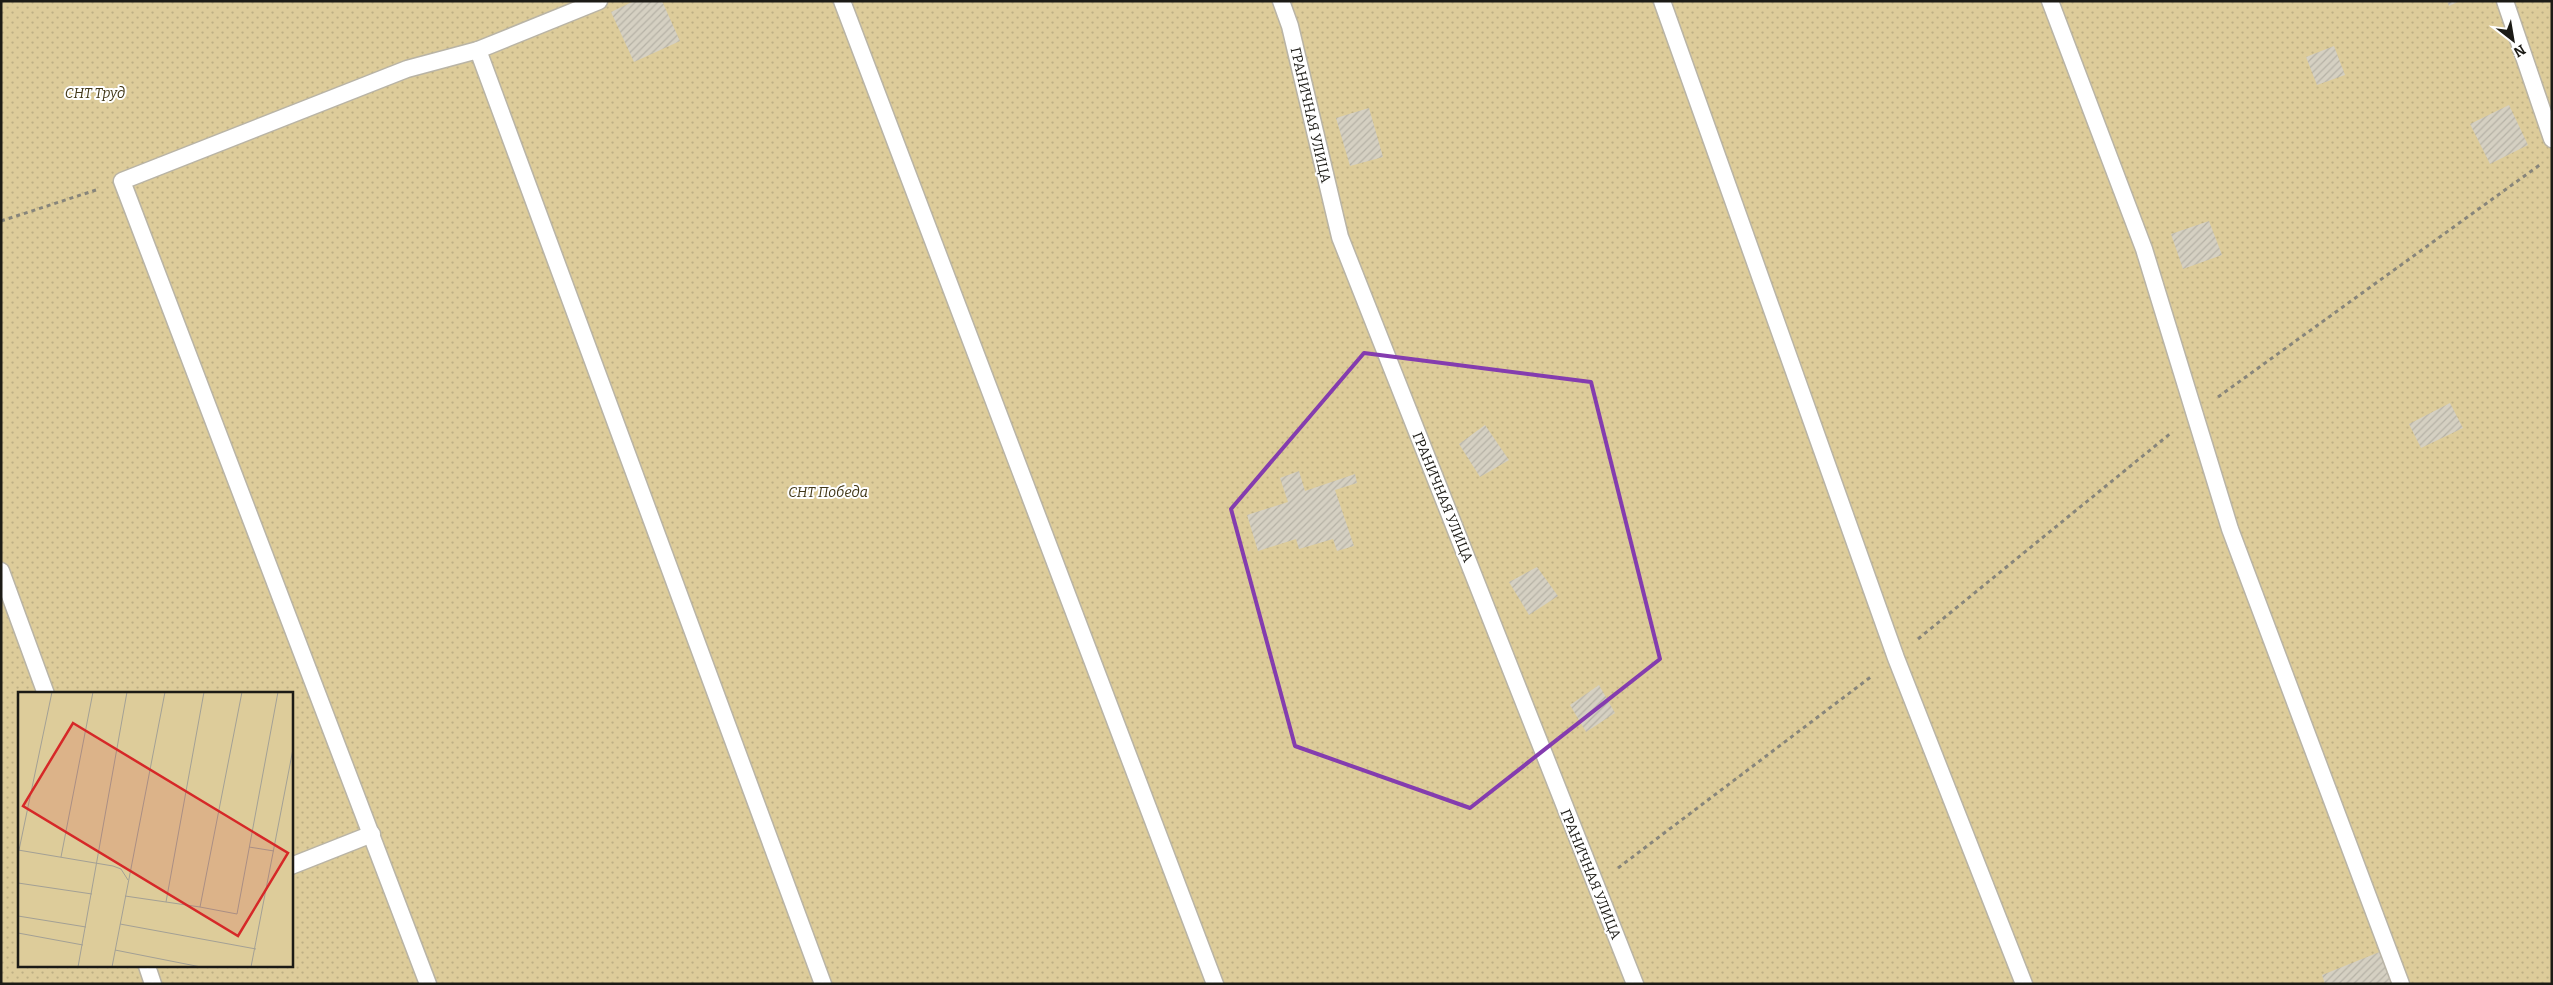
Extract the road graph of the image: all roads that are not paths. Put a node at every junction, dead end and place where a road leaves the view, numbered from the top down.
1 (599, 1) edge
2 (842, 1) edge
3 (1281, 1) edge
4 (1662, 1) edge
5 (2050, 1) edge
6 (2505, 1) edge
7 (478, 50) junction
8 (2552, 139) edge
9 (1, 571) edge
10 (45, 692) edge
11 (372, 834) junction
12 (292, 866) edge
13 (148, 968) edge
14 (153, 984) edge
15 (428, 984) edge
16 (824, 984) edge
17 (1214, 984) edge
18 (1635, 984) edge
19 (2024, 984) edge
20 (2401, 984) edge

1 - 7 lane
2 - 17 lane
3 - 18 lane, ГРАНИЧНАЯ УЛИЦА
4 - 19 lane
5 - 20 lane
6 - 8 lane
7 - 11 lane
7 - 16 lane
9 - 10 lane
11 - 12 lane
11 - 15 lane
13 - 14 lane

